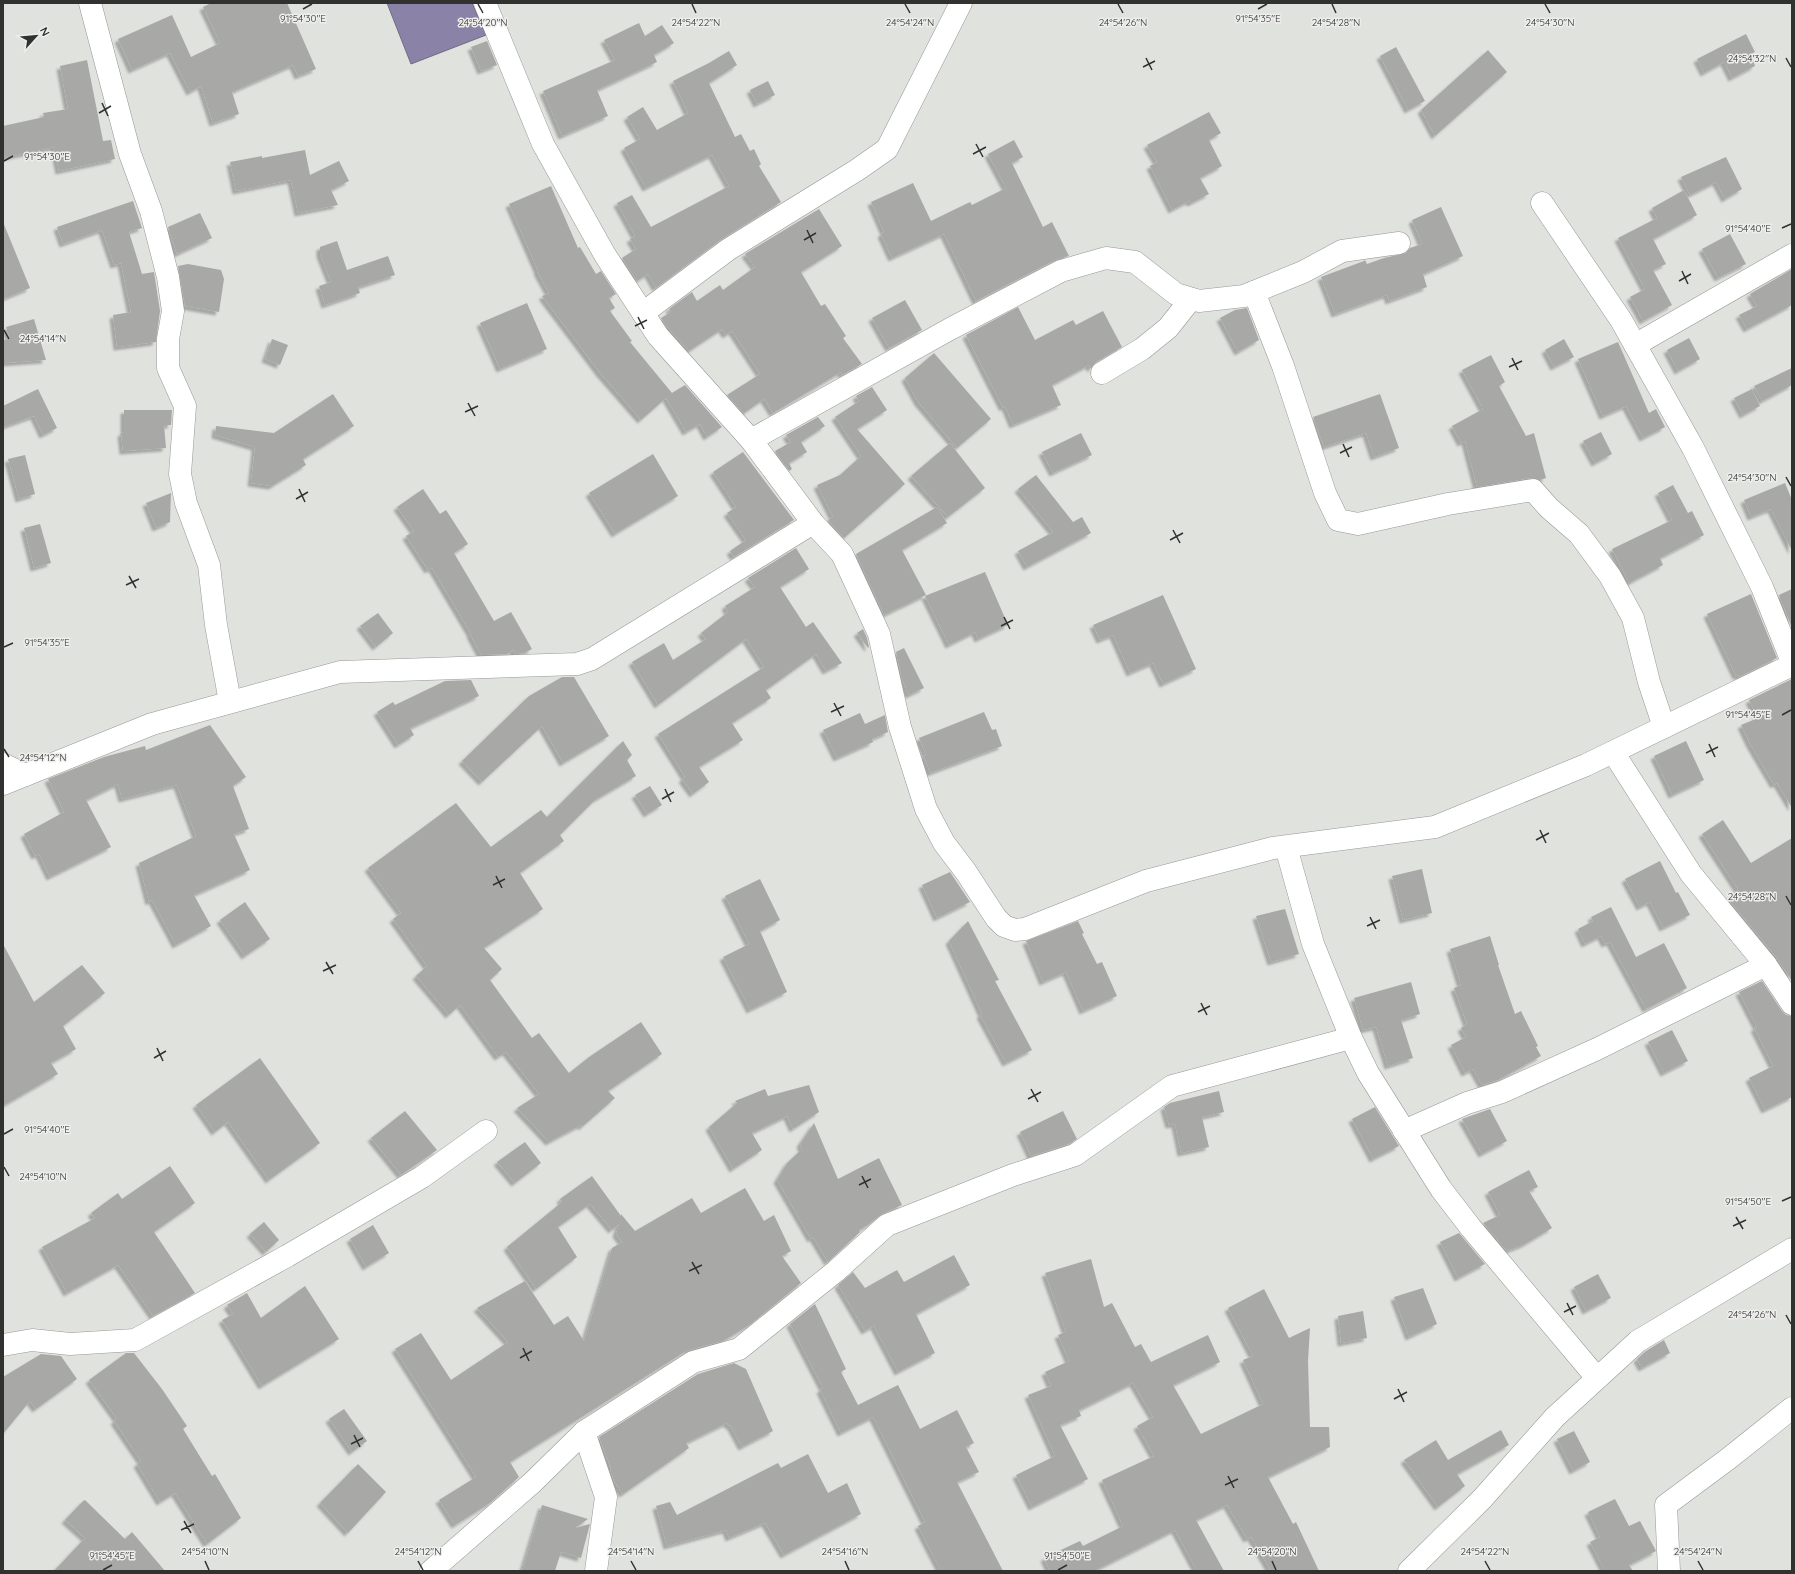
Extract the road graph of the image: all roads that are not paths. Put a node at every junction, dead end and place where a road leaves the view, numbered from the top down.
1 (90, 3) edge
2 (485, 3) edge
3 (961, 3) edge
4 (1542, 203) dead end
5 (1399, 243) dead end
6 (1792, 255) edge
7 (1254, 292) junction
8 (1191, 299) junction
9 (643, 312) junction
10 (1635, 345) junction
11 (1102, 373) dead end
12 (751, 440) junction
13 (813, 523) junction
14 (1792, 663) edge
15 (230, 702) junction
16 (1664, 728) junction
17 (1613, 752) junction
18 (3, 764) edge
19 (25, 775) junction
20 (3, 784) edge
21 (1286, 847) junction
22 (1766, 965) junction
23 (1792, 1004) edge
24 (1351, 1038) junction
25 (486, 1131) dead end
26 (1404, 1131) junction
27 (1792, 1249) edge
28 (3, 1345) edge
29 (1597, 1378) junction
30 (1792, 1408) edge
31 (584, 1432) junction
32 (431, 1571) edge
33 (596, 1571) edge
34 (1409, 1571) edge
35 (1669, 1571) edge

1 - 15 street
2 - 9 street
3 - 9 street
4 - 10 street
5 - 7 street
6 - 10 street
7 - 8 street
7 - 16 street
8 - 11 street
8 - 12 street
9 - 12 street
10 - 14 street
12 - 13 street
13 - 15 street
13 - 21 street
14 - 16 street
15 - 19 street
16 - 17 street
17 - 21 street
17 - 22 street
18 - 19 street
19 - 20 street
21 - 24 street
22 - 23 street
22 - 26 street
24 - 26 street
24 - 31 street
25 - 28 street
26 - 29 street
27 - 29 street
29 - 34 street
30 - 35 street
31 - 32 street
31 - 33 street

